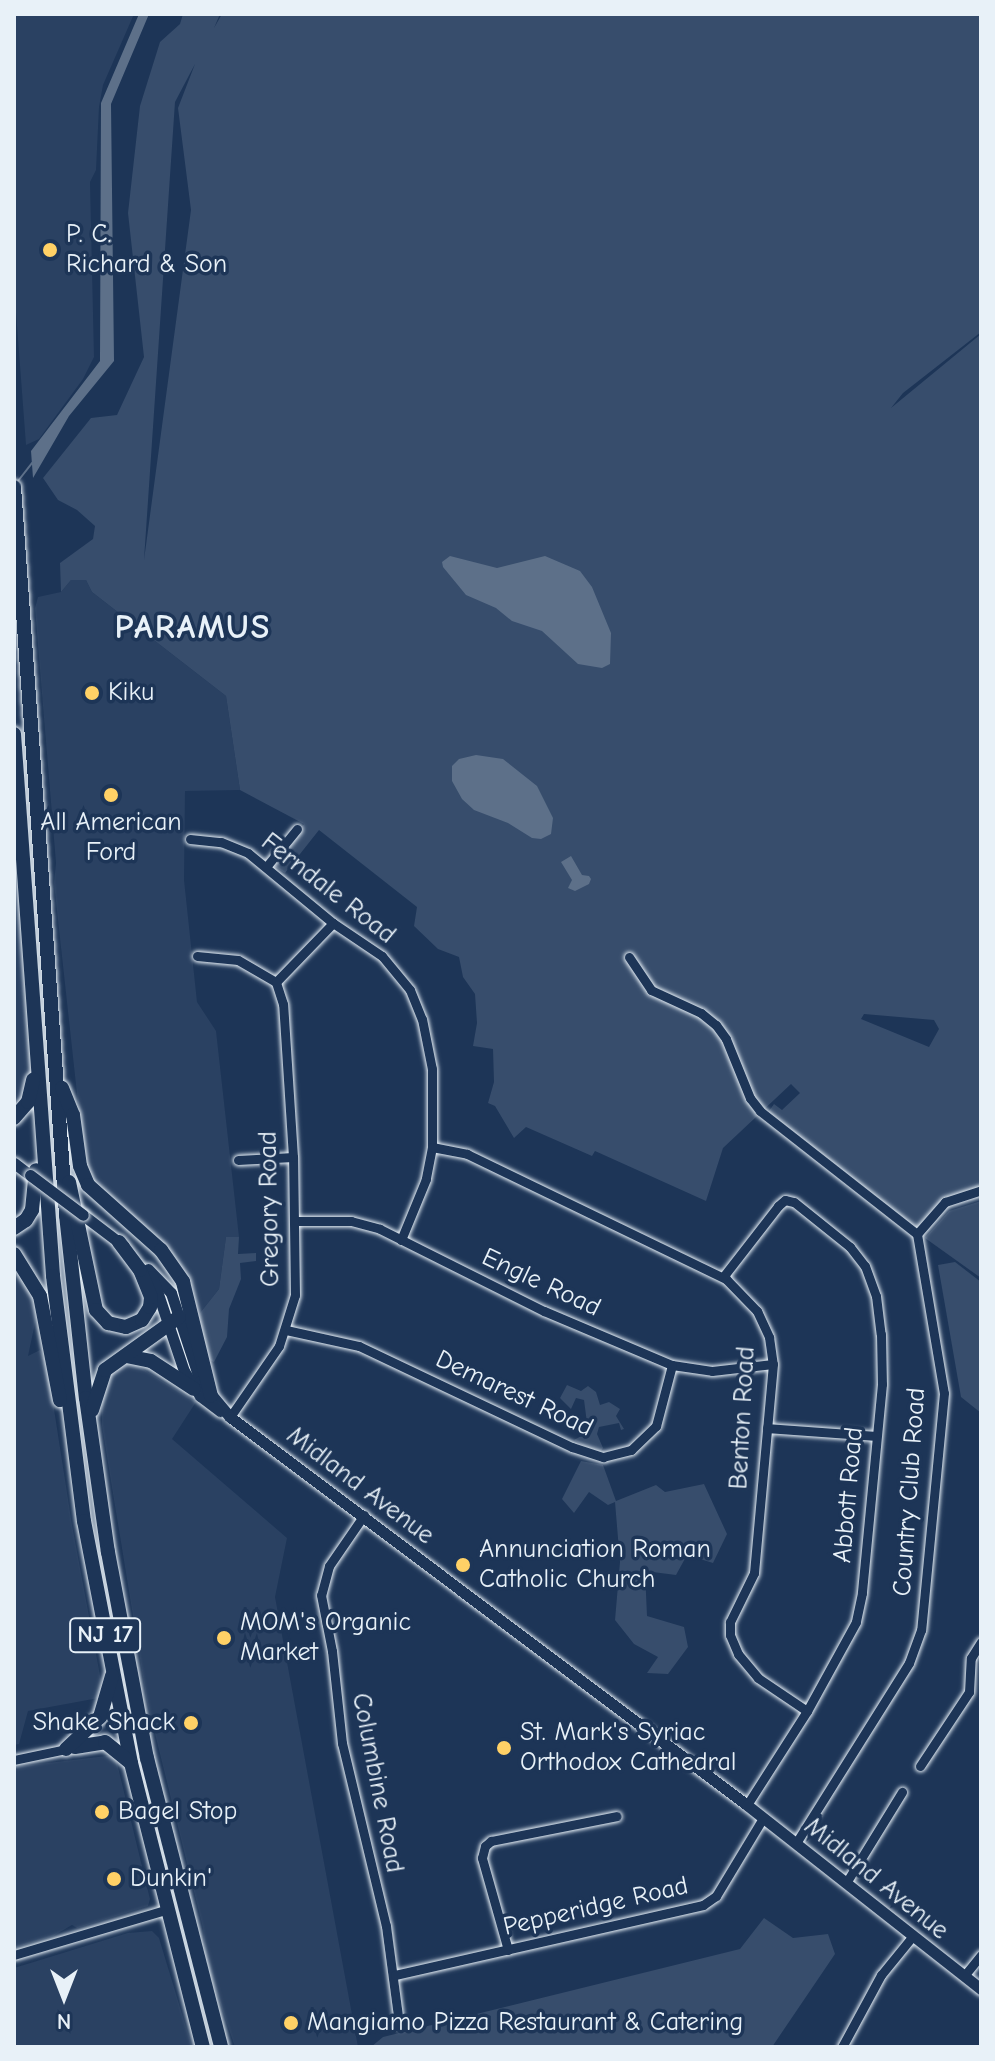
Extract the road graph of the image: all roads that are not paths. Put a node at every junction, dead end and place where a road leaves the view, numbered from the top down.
1 (14, 487) edge
2 (15, 499) edge
3 (14, 734) edge
4 (297, 829) dead end
5 (190, 839) dead end
6 (266, 867) junction
7 (333, 923) junction
8 (197, 956) dead end
9 (629, 957) dead end
10 (276, 982) junction
11 (37, 1047) junction
12 (56, 1071) junction
13 (40, 1101) junction
14 (14, 1118) edge
15 (432, 1147) junction
16 (293, 1157) junction
17 (238, 1160) dead end
18 (14, 1163) edge
19 (63, 1168) junction
20 (981, 1190) edge
21 (295, 1221) junction
22 (14, 1228) edge
23 (917, 1234) junction
24 (401, 1240) junction
25 (119, 1242) junction
26 (14, 1254) edge
27 (723, 1277) junction
28 (174, 1321) junction
29 (286, 1330) junction
30 (126, 1356) junction
31 (773, 1364) junction
32 (672, 1365) junction
33 (194, 1389) junction
34 (211, 1396) junction
35 (230, 1417) junction
36 (90, 1423) junction
37 (767, 1428) junction
38 (876, 1436) junction
39 (75, 1458) junction
40 (364, 1515) junction
41 (981, 1642) edge
42 (113, 1672) junction
43 (807, 1711) junction
44 (66, 1749) junction
45 (14, 1760) edge
46 (131, 1763) junction
47 (920, 1766) dead end
48 (902, 1792) dead end
49 (747, 1805) junction
50 (617, 1816) dead end
51 (763, 1818) junction
52 (796, 1843) junction
53 (846, 1883) junction
54 (165, 1910) junction
55 (912, 1937) junction
56 (508, 1950) junction
57 (14, 1955) edge
58 (981, 1955) edge
59 (395, 1975) junction
60 (964, 1976) junction
61 (981, 1989) edge
62 (399, 2024) dead end
63 (203, 2047) edge
64 (221, 2047) edge
65 (842, 2047) edge

1 - 2 highway, NJ 17
2 - 12 highway, NJ 17
3 - 11 highway, NJ 17
4 - 6 street
5 - 6 street, Ferndale Road
6 - 7 street, Ferndale Road
7 - 10 street
7 - 15 street, Ferndale Road
8 - 10 street
9 - 23 street
10 - 16 street, Gregory Road
11 - 13 highway, NJ 17
11 - 14 highway
12 - 19 highway, NJ 17
12 - 34 highway
13 - 22 highway
13 - 39 highway, NJ 17
15 - 24 street, Ferndale Road
15 - 27 street, Benton Road
16 - 17 street
16 - 21 street, Gregory Road
18 - 25 street, bridge
19 - 25 highway
19 - 36 highway, NJ 17
20 - 23 street
21 - 24 street, Engle Road
21 - 29 street, Gregory Road
23 - 52 street, Country Club Road
24 - 32 street, Engle Road
25 - 28 street
26 - 39 highway
27 - 31 street, Benton Road
27 - 38 street, Abbott Road
28 - 30 highway
28 - 33 street
28 - 34 street, Midland Avenue
29 - 32 street, Demarest Road
29 - 35 street, Gregory Road
30 - 33 highway
30 - 36 highway
31 - 32 street, Engle Road
31 - 37 street, Benton Road
33 - 35 street
34 - 35 street, Midland Avenue
35 - 40 street, Midland Avenue
36 - 64 highway, NJ 17
37 - 38 street
37 - 43 street, Benton Road
38 - 43 street, Abbott Road
39 - 42 highway, NJ 17
40 - 49 street, Midland Avenue
40 - 59 street, Columbine Road
41 - 47 street
42 - 44 highway
42 - 46 highway, NJ 17
43 - 49 street, Abbott Road
44 - 45 street
44 - 46 highway
46 - 54 highway, NJ 17
48 - 53 street
49 - 51 street, Midland Avenue
50 - 56 street
51 - 52 street, Midland Avenue
51 - 56 street, Pepperidge Road
52 - 53 street, Midland Avenue
53 - 55 street, Midland Avenue
54 - 57 street
54 - 63 highway, NJ 17
55 - 60 street, Midland Avenue
55 - 65 street
56 - 59 street, Pepperidge Road
58 - 60 street
59 - 62 street, Columbine Road
60 - 61 street, Midland Avenue

